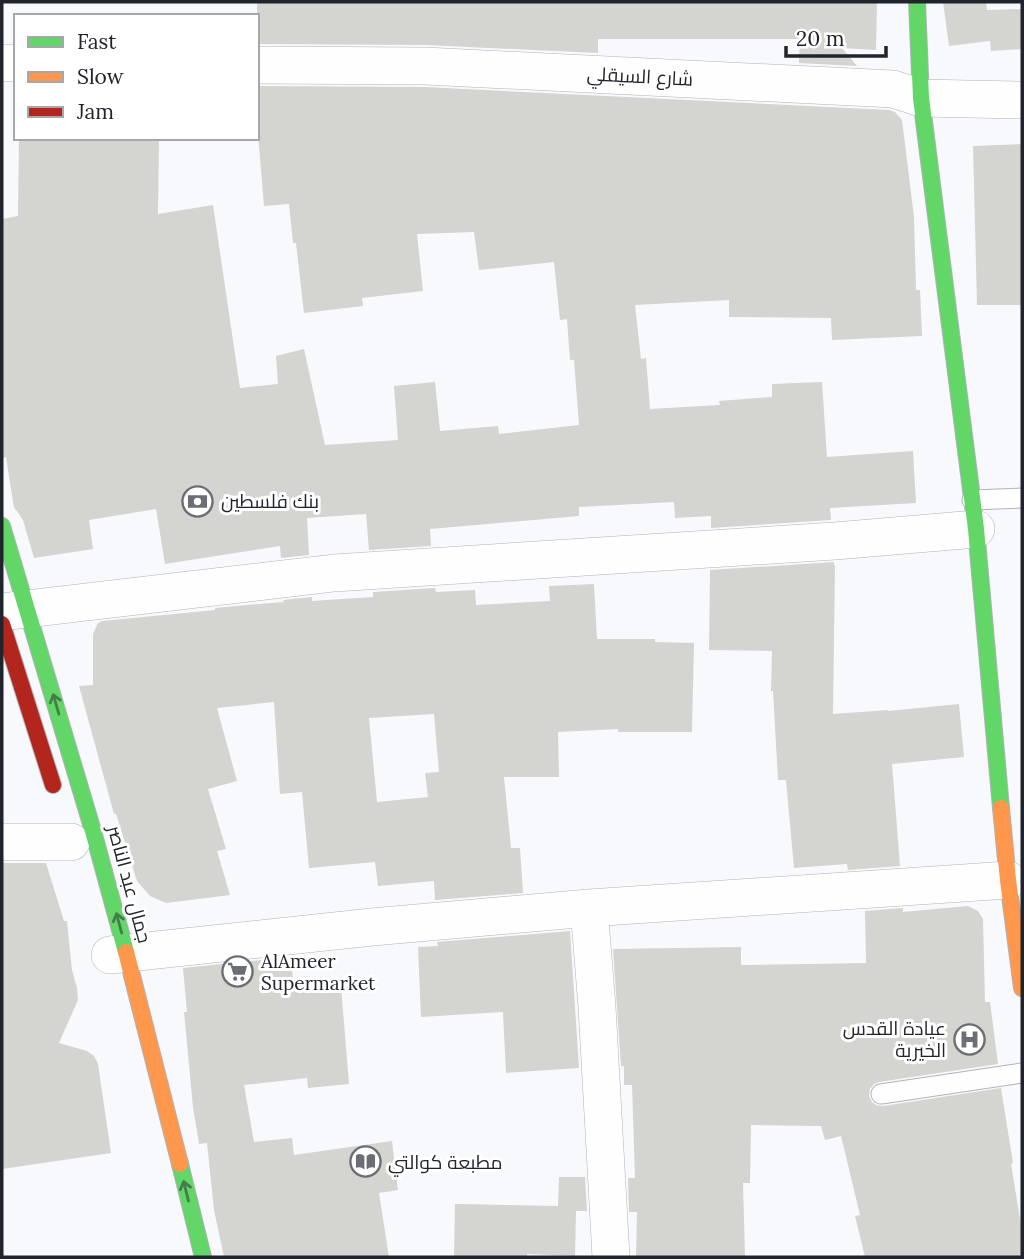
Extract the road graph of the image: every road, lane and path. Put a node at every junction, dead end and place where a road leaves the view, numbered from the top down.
1 (917, 2) edge
2 (259, 65) edge
3 (921, 98) junction
4 (1022, 100) edge
5 (1022, 498) edge
6 (974, 514) junction
7 (2, 526) edge
8 (10, 615) edge
9 (59, 804) dead end
10 (1012, 810) edge
11 (2, 842) edge
12 (71, 842) dead end
13 (1008, 880) junction
14 (589, 908) junction
15 (114, 955) junction
16 (1022, 988) edge
17 (1022, 1073) edge
18 (881, 1094) dead end
19 (203, 1257) edge
20 (611, 1257) edge

1 - 3 street
2 - 3 street, شارع السيقلي
3 - 4 street, شارع السيقلي
3 - 6 street
5 - 6 lane
6 - 8 street
6 - 10 street
7 - 8 street, جمال عبد الناصر
8 - 9 street, جمال عبد الناصر
15 -> 8 street, جمال عبد الناصر
10 - 13 street
11 - 12 street
13 - 14 street
13 - 16 street
14 - 15 street
14 - 20 street
19 -> 15 street, جمال عبد الناصر
17 - 18 lane

